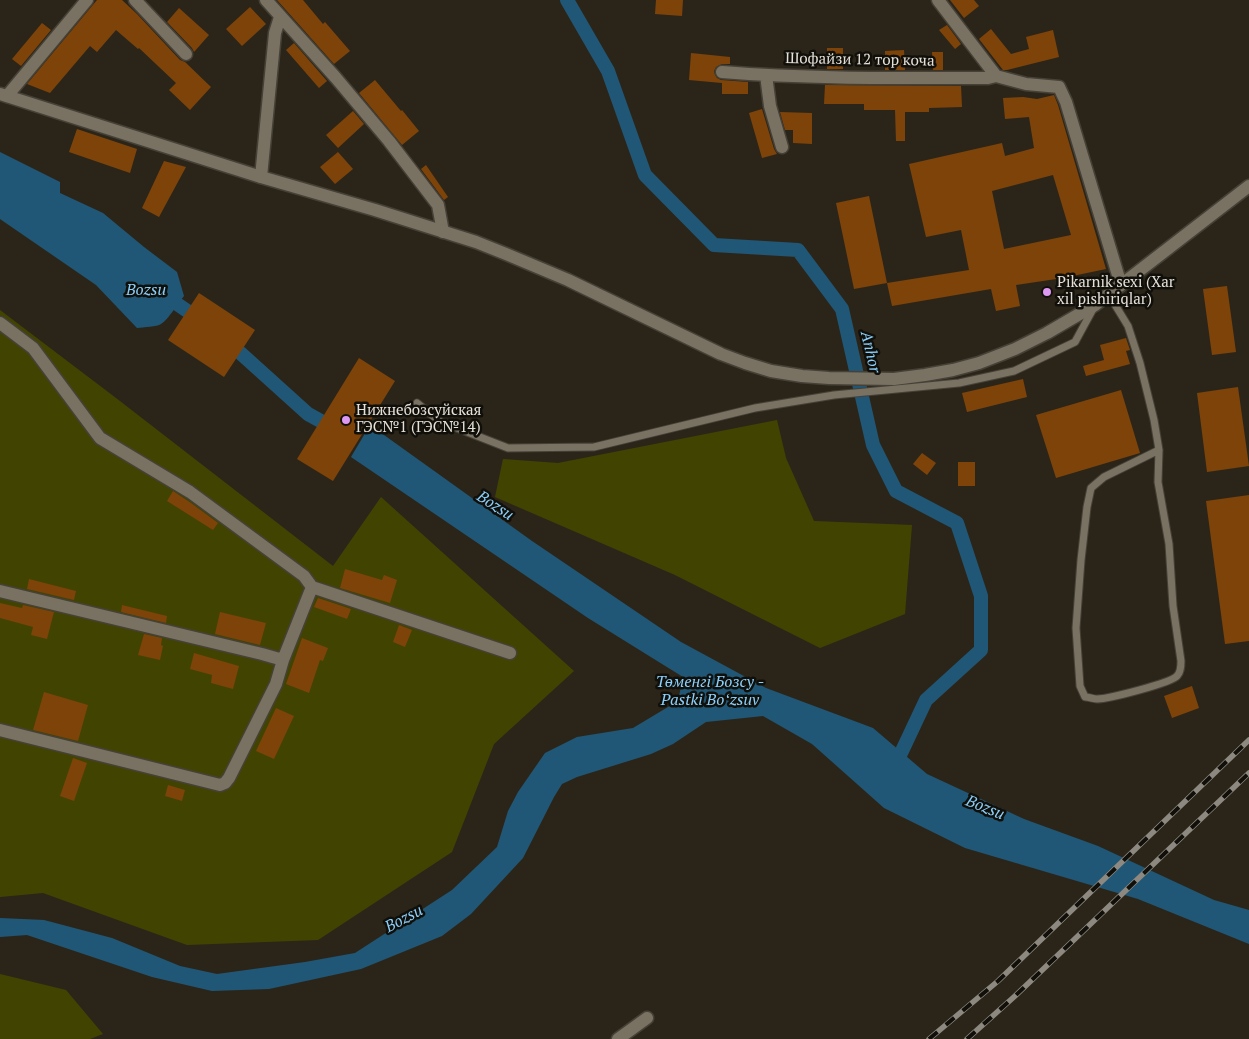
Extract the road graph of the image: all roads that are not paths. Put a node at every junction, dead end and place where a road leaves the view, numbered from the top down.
1 (86, 0) edge
2 (135, 0) edge
3 (266, 0) edge
4 (938, 0) edge
5 (280, 17) junction
6 (186, 54) dead end
7 (722, 72) dead end
8 (766, 76) junction
9 (996, 76) junction
10 (4, 95) edge
11 (782, 147) dead end
12 (261, 177) junction
13 (1249, 186) edge
14 (443, 232) junction
15 (1121, 285) junction
16 (1109, 295) junction
17 (1095, 305) junction
18 (0, 323) edge
19 (896, 384) junction
20 (417, 403) dead end
21 (1159, 450) junction
22 (312, 587) junction
23 (0, 591) edge
24 (510, 652) dead end
25 (283, 660) junction
26 (0, 730) edge
27 (647, 1018) dead end
28 (618, 1039) edge

1 - 10 street
2 - 6 street
3 - 5 street
4 - 9 street
5 - 12 street
5 - 14 street
7 - 8 street, Шофайзи 12 тор коча
8 - 9 street, Шофайзи 12 тор коча
8 - 11 street
9 - 15 street, Шофайзи 12 тор коча
10 - 12 street
12 - 14 street
13 - 15 street
14 - 19 street
15 - 16 street
16 - 17 street
16 - 21 lane
17 - 19 street
17 - 19 lane
18 - 22 street
19 - 20 lane
21 - 21 lane
22 - 24 street
22 - 25 street
23 - 25 street
25 - 26 street
27 - 28 street

